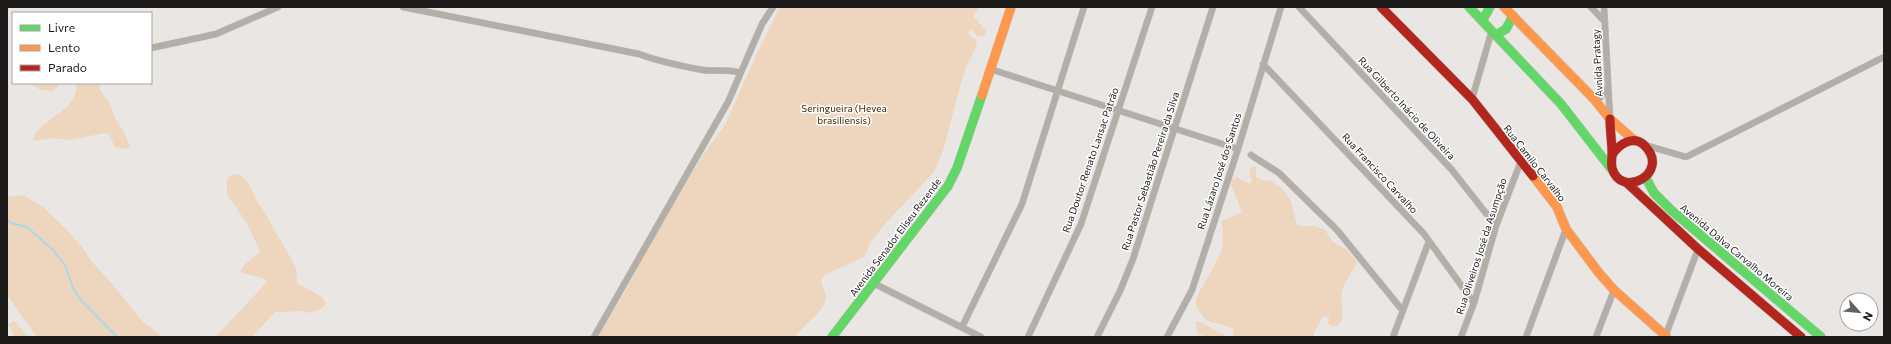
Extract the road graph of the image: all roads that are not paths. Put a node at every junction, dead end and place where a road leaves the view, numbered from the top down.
1 (278, 7) edge
2 (403, 7) edge
3 (774, 7) edge
4 (1011, 7) edge
5 (1084, 7) edge
6 (1152, 7) edge
7 (1213, 7) edge
8 (1281, 7) edge
9 (1299, 7) edge
10 (1381, 7) edge
11 (1469, 7) edge
12 (1490, 7) edge
13 (1504, 7) edge
14 (1591, 7) edge
15 (1604, 7) edge
16 (1513, 16) junction
17 (1482, 21) junction
18 (1605, 22) junction
19 (1494, 32) junction
20 (152, 48) edge
21 (1884, 57) edge
22 (1263, 64) junction
23 (990, 69) junction
24 (740, 73) junction
25 (1608, 87) junction
26 (1057, 90) junction
27 (1472, 99) junction
28 (1594, 99) junction
29 (1118, 111) junction
30 (1610, 119) junction
31 (1174, 129) junction
32 (1635, 141) junction
33 (1644, 145) junction
34 (1238, 149) junction
35 (1251, 155) dead end
36 (1612, 155) junction
37 (1521, 161) junction
38 (1613, 171) junction
39 (1646, 178) junction
40 (1627, 183) junction
41 (1496, 226) junction
42 (1566, 229) junction
43 (1428, 241) junction
44 (1698, 249) junction
45 (875, 284) junction
46 (1614, 290) junction
47 (1474, 304) junction
48 (1403, 311) junction
49 (962, 327) junction
50 (836, 336) edge
51 (594, 337) edge
52 (981, 337) edge
53 (1028, 337) edge
54 (1097, 337) edge
55 (1167, 337) edge
56 (1393, 337) edge
57 (1461, 337) edge
58 (1526, 337) edge
59 (1596, 337) edge
60 (1665, 337) edge
61 (1801, 337) edge
62 (1821, 337) edge

1 - 20 street
2 - 24 street
3 - 24 street
4 - 23 street, Avenida Senador Eliseu Rezende
5 - 26 street
6 - 29 street, Rua Doutor Renato Lansac Patrão
7 - 31 street, Rua Pastor Sebastião Pereira da Silva
8 - 22 street, Rua Lázaro José dos Santos
9 - 41 street, Rua Gilberto Inácio de Oliveira
10 - 27 street, Rua Camilo Carvalho
11 - 17 street
12 - 17 street
13 - 16 street
14 - 18 street
15 - 18 street, Avnida Pratagy
16 - 19 street
16 - 28 street
17 - 19 street
18 - 25 street, Avnida Pratagy
19 - 27 street
19 - 38 street
21 - 33 street
22 - 34 street, Rua Lázaro José dos Santos
22 - 43 street, Rua Francisco Carvalho
23 - 26 street
23 - 45 street, Avenida Senador Eliseu Rezende
24 - 51 street
25 - 28 street
25 - 30 street, Avnida Pratagy
26 - 29 street
26 - 49 street
27 - 37 street, Rua Camilo Carvalho
28 - 30 street
29 - 31 street
29 - 53 street, Rua Doutor Renato Lansac Patrão
30 - 32 street
30 - 36 street
31 - 34 street
31 - 54 street, Rua Pastor Sebastião Pereira da Silva
32 - 33 street
32 - 36 street
33 - 39 street
34 - 55 street, Rua Lázaro José dos Santos
35 - 48 street
36 - 38 street
37 - 41 street, Rua Oliveiros José da Asumpção
37 - 42 street, Rua Camilo Carvalho
38 - 40 street
39 - 40 street
39 - 62 street, Avenida Dalva Carvalho Moreira
40 - 44 street, Avenida Dalva Carvalho Moreira
41 - 47 street, Rua Oliveiros José da Asumpção
42 - 46 street, Rua Camilo Carvalho
42 - 58 street
43 - 47 street, Rua Francisco Carvalho
43 - 48 street
44 - 60 street
44 - 61 street, Avenida Dalva Carvalho Moreira
45 - 49 street
45 - 50 street, Avenida Senador Eliseu Rezende
46 - 59 street
46 - 60 street, Rua Camilo Carvalho
47 - 57 street, Rua Oliveiros José da Asumpção
48 - 56 street
49 - 52 street

